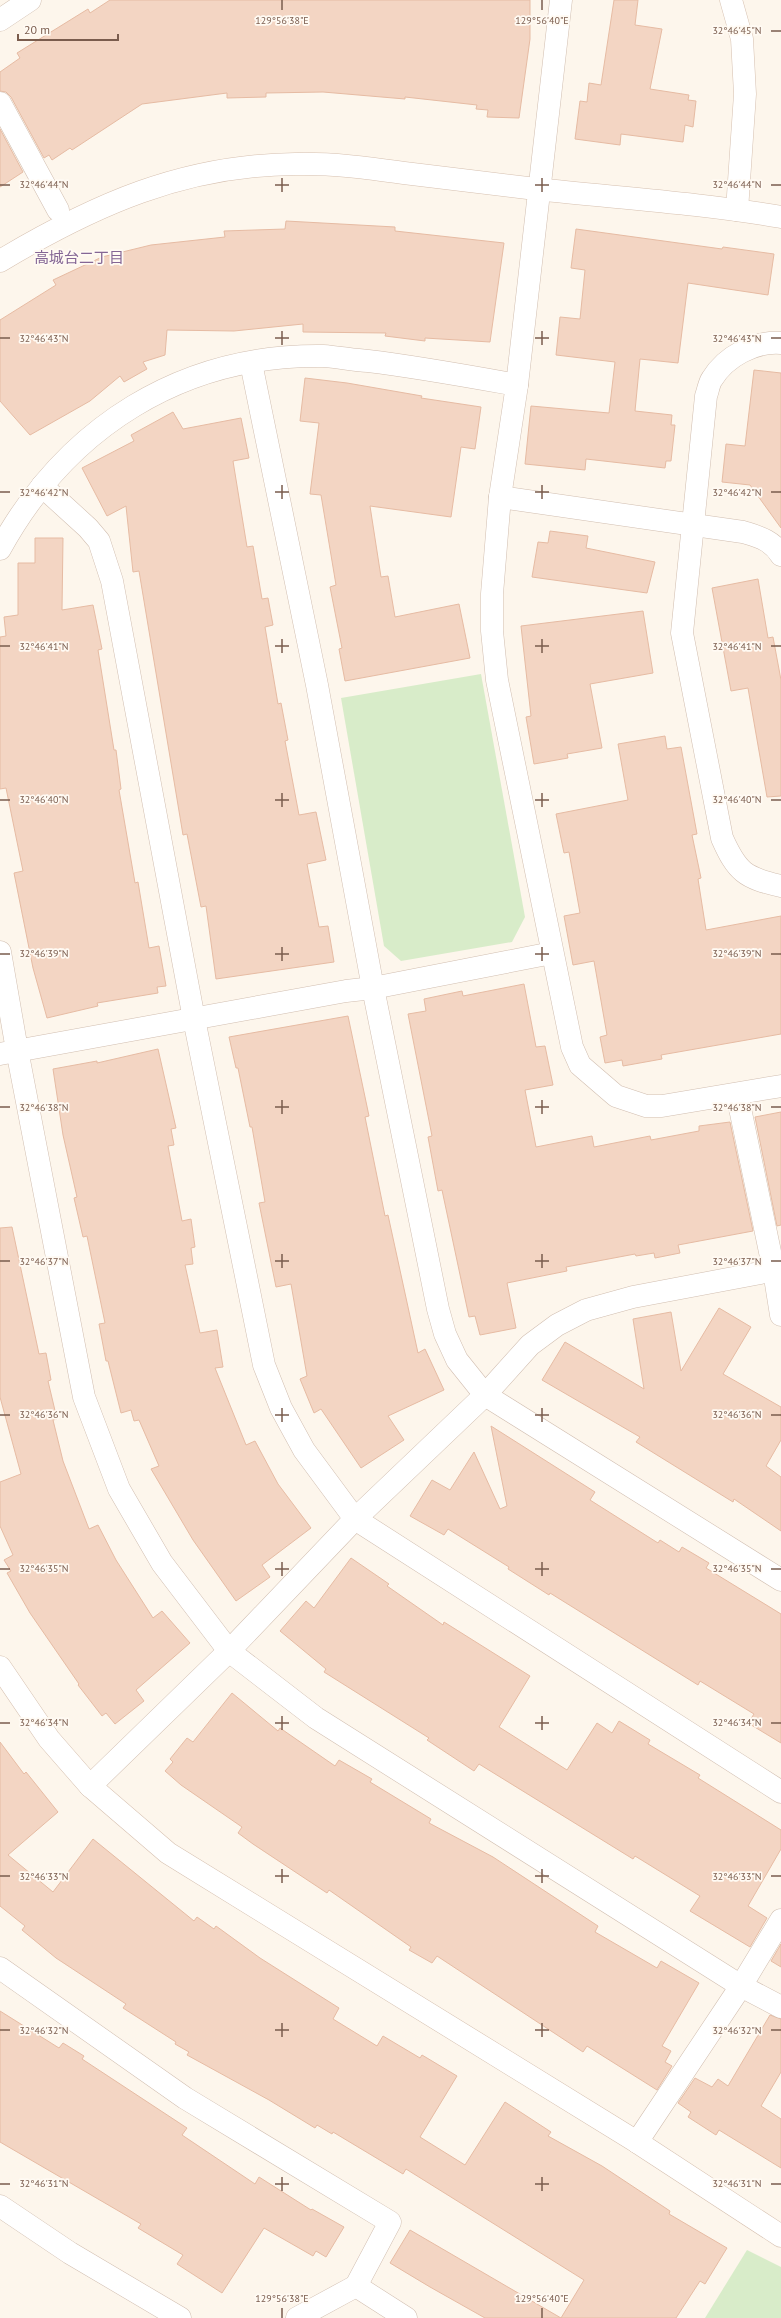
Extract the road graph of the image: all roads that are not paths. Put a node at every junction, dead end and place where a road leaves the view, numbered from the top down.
1 (30, 0) edge
2 (561, 0) edge
3 (731, 0) edge
4 (0, 20) edge
5 (0, 103) edge
6 (538, 189) junction
7 (58, 210) dead end
8 (737, 210) junction
9 (781, 217) edge
10 (0, 261) edge
11 (781, 343) edge
12 (251, 363) junction
13 (517, 384) junction
14 (42, 486) junction
15 (500, 497) junction
16 (692, 526) junction
17 (0, 548) edge
18 (781, 556) edge
19 (781, 886) edge
20 (0, 952) edge
21 (552, 953) junction
22 (373, 988) junction
23 (194, 1019) junction
24 (8, 1052) edge
25 (781, 1086) edge
26 (737, 1094) junction
27 (777, 1270) edge
28 (781, 1315) edge
29 (485, 1395) junction
30 (355, 1519) junction
31 (781, 1580) edge
32 (228, 1651) junction
33 (0, 1667) edge
34 (90, 1786) junction
35 (781, 1792) edge
36 (781, 1920) edge
37 (0, 1968) edge
38 (741, 1986) junction
39 (781, 2007) edge
40 (637, 2142) junction
41 (0, 2206) edge
42 (781, 2236) edge
43 (356, 2286) junction
44 (180, 2318) edge
45 (297, 2318) edge
46 (406, 2318) edge

1 - 4 street
2 - 6 street
3 - 8 street
5 - 7 street
6 - 8 street
6 - 10 street
6 - 13 street
8 - 9 street
11 - 16 street
12 - 13 street
12 - 14 street
12 - 22 street
13 - 15 street
14 - 17 street
14 - 23 street
15 - 16 street
15 - 21 street
16 - 18 street
16 - 19 street
20 - 24 street
21 - 22 street
21 - 26 street
22 - 23 street
22 - 29 street
23 - 24 street
23 - 30 street
24 - 32 street
25 - 26 street
26 - 27 street
27 - 28 street
27 - 29 street
29 - 30 street
29 - 31 street
30 - 32 street
30 - 35 street
32 - 34 street
32 - 38 street
33 - 34 street
34 - 40 street
36 - 38 street
37 - 43 street
38 - 39 street
38 - 40 street
40 - 42 street
41 - 44 street
43 - 45 street
43 - 46 street

